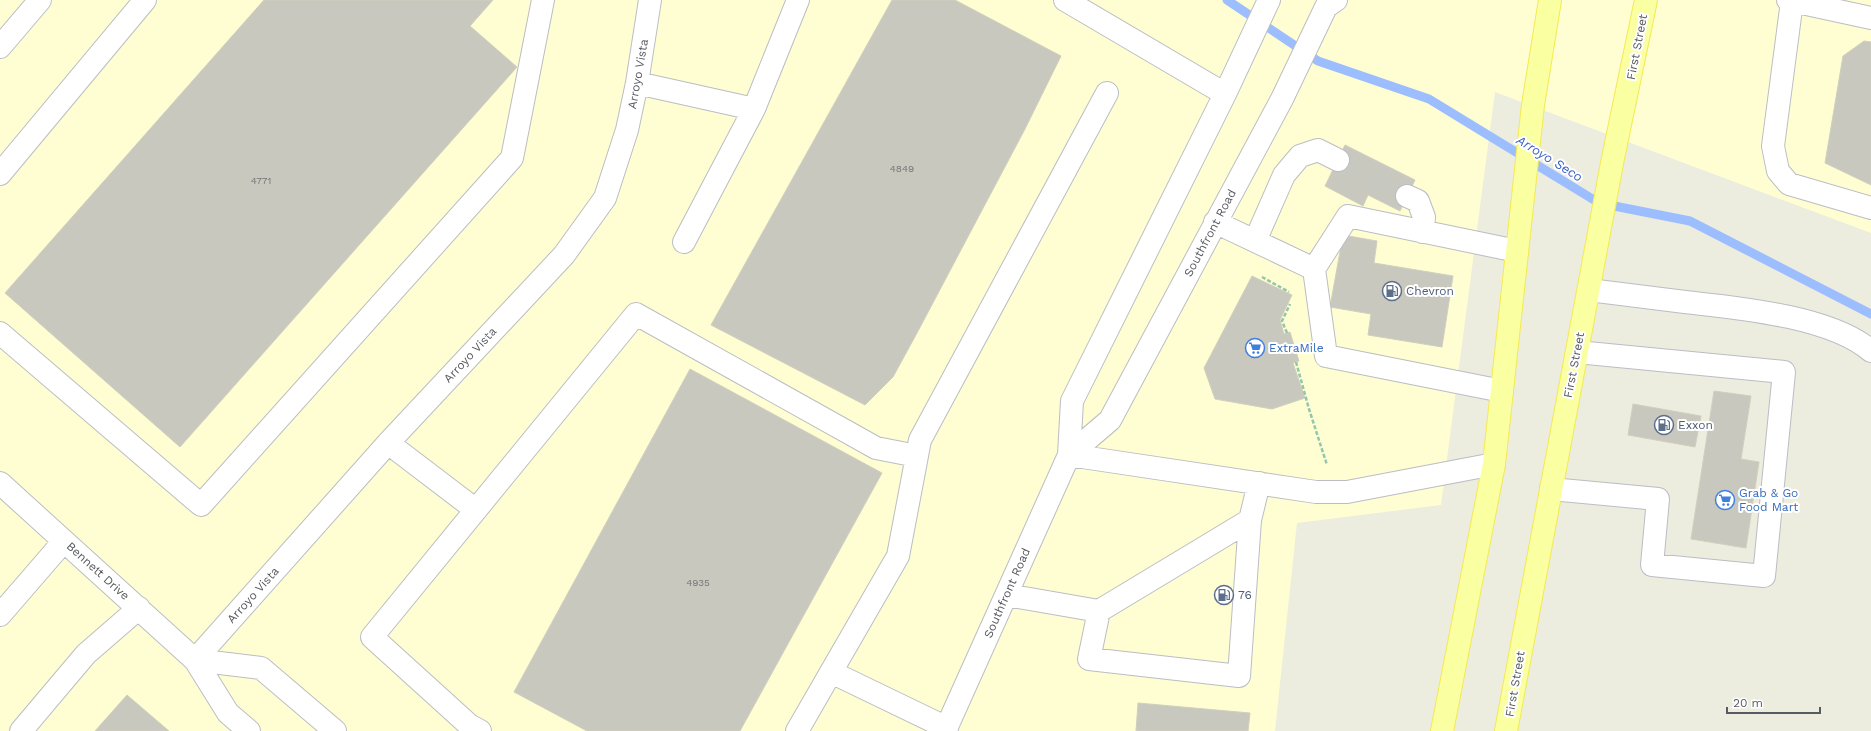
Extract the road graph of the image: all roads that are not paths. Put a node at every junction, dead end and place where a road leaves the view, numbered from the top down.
1 (40, 0) edge
2 (145, 0) edge
3 (543, 0) edge
4 (650, 0) edge
5 (798, 0) edge
6 (1065, 0) edge
7 (1269, 0) edge
8 (1550, 0) edge
9 (1646, 0) edge
10 (1790, 0) edge
11 (1331, 4) edge
12 (1871, 18) edge
13 (0, 46) edge
14 (637, 83) junction
15 (1227, 88) junction
16 (1108, 92) dead end
17 (754, 109) junction
18 (1338, 160) tunnel mouth
19 (0, 174) edge
20 (1407, 196) tunnel mouth
21 (1871, 208) edge
22 (1215, 222) junction
23 (1423, 232) junction
24 (1255, 241) junction
25 (684, 242) dead end
26 (1518, 242) junction
27 (1314, 269) junction
28 (1589, 290) junction
29 (0, 333) edge
30 (1871, 351) edge
31 (1577, 352) junction
32 (1502, 391) junction
33 (388, 443) junction
34 (1069, 455) junction
35 (918, 456) junction
36 (1494, 464) junction
37 (0, 483) edge
38 (1259, 483) junction
39 (1551, 489) junction
40 (476, 510) junction
41 (1250, 520) junction
42 (64, 541) junction
43 (1007, 595) junction
44 (139, 608) junction
45 (1099, 611) junction
46 (0, 615) edge
47 (195, 660) junction
48 (831, 672) junction
49 (946, 729) edge
50 (21, 731) edge
51 (249, 731) edge
52 (335, 731) edge
53 (480, 731) edge
54 (796, 731) edge
55 (1442, 731) edge
56 (1506, 731) edge

1 - 13 street
2 - 19 street
3 - 29 street
4 - 14 street, Arroyo Vista
5 - 17 street
6 - 15 street
7 - 15 street, Southfront Road
8 - 26 main road
9 - 28 main road, First Street
10 - 12 street
10 - 21 street
11 - 22 street, Southfront Road
14 - 17 street
14 - 33 street, Arroyo Vista
15 - 34 street, Southfront Road
16 - 35 street
17 - 25 street
18 - 24 street
20 - 23 street
22 - 24 street
22 - 34 street, Southfront Road
23 - 26 street
23 - 27 street
24 - 27 street
26 - 32 main road
27 - 32 street
28 - 30 street
28 - 31 main road, First Street
31 - 39 main road, First Street
31 - 39 street
32 - 36 main road
33 - 40 street
33 - 47 street, Arroyo Vista
34 - 38 street
34 - 43 street, Southfront Road
35 - 40 street
35 - 48 street
36 - 38 street
36 - 55 main road
37 - 42 street, Bennett Drive
38 - 41 street
39 - 56 main road, First Street
40 - 53 street
41 - 45 street
41 - 45 street
42 - 44 street, Bennett Drive
42 - 46 street
43 - 45 street
43 - 49 street, Southfront Road
44 - 47 street, Bennett Drive
44 - 50 street
47 - 51 street, Bennett Drive
47 - 52 street
48 - 49 street
48 - 54 street

